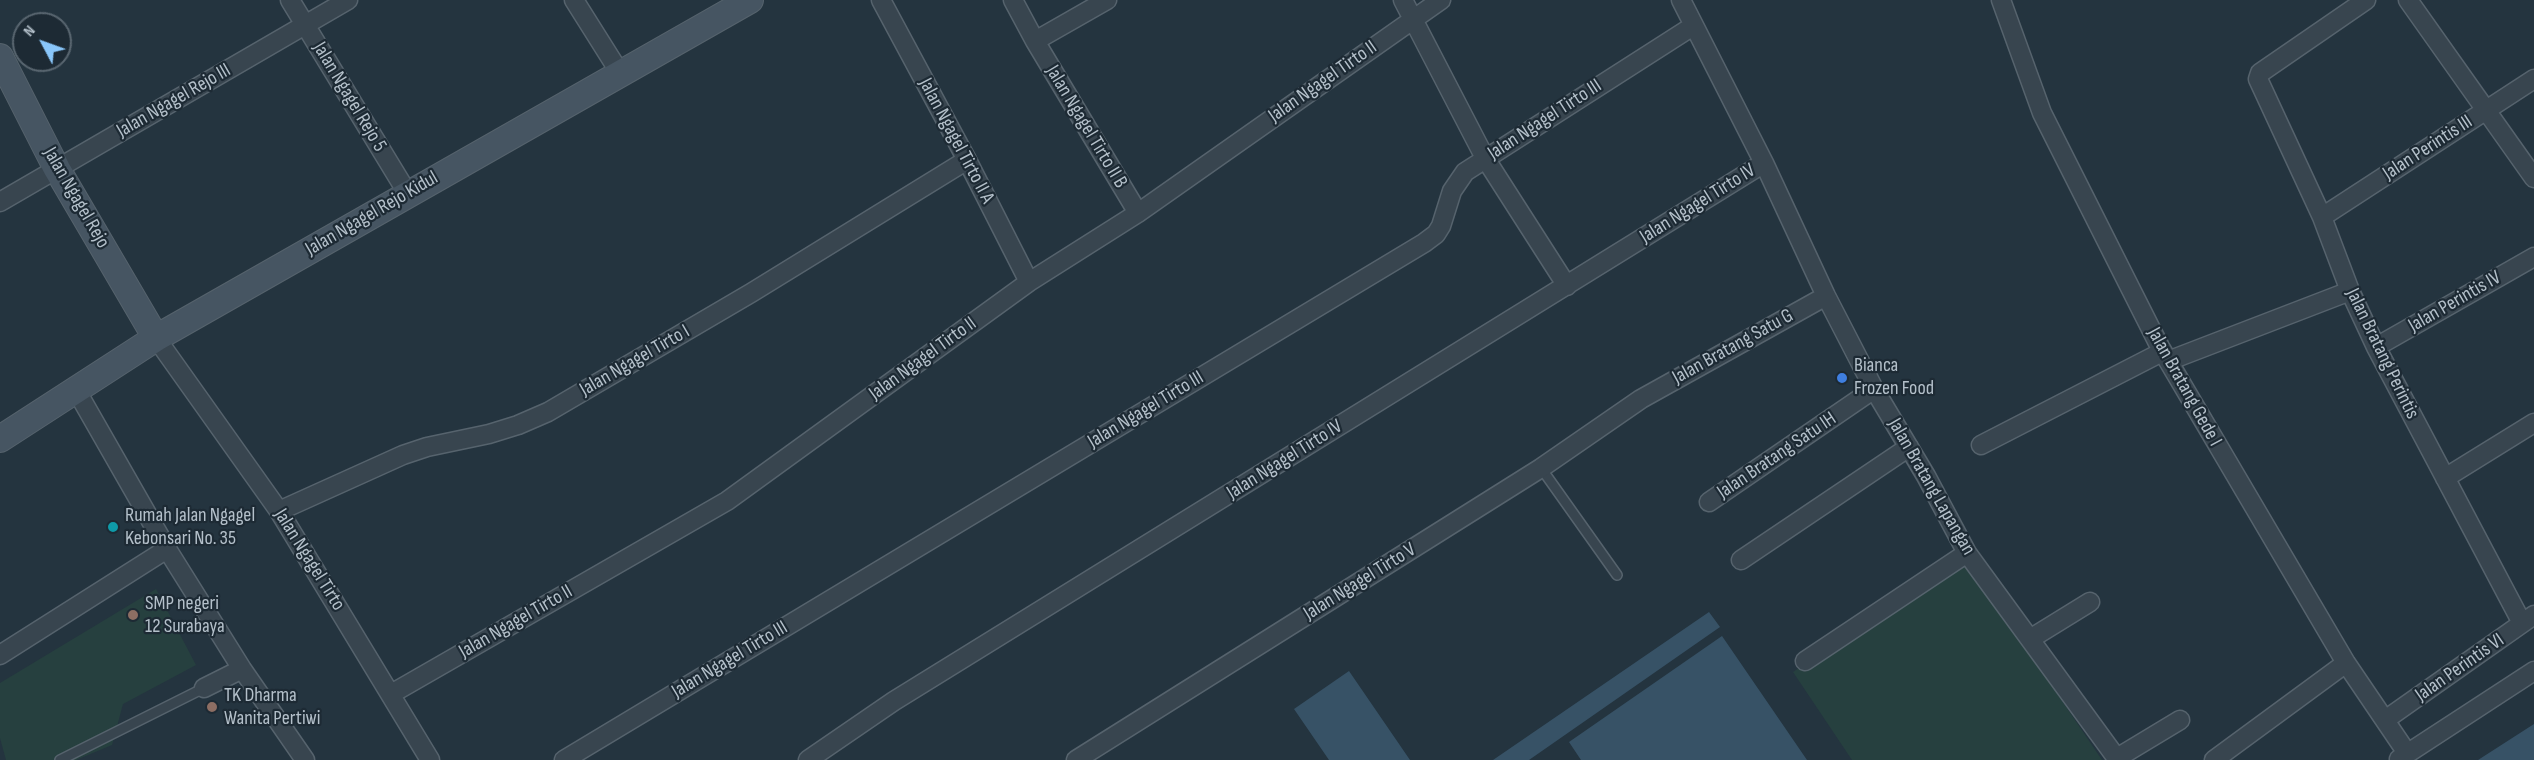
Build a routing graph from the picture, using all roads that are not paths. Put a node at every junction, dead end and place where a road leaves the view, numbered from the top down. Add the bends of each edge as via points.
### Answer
1 (290, 0) edge
2 (348, 0) edge
3 (574, 0) edge
4 (750, 0) edge
5 (881, 0) edge
6 (1013, 0) edge
7 (1107, 0) edge
8 (1403, 0) edge
9 (1441, 0) edge
10 (1682, 0) edge
11 (2001, 0) edge
12 (2366, 0) edge
13 (2408, 0) edge
14 (1413, 18) junction
15 (305, 25) junction
16 (1692, 26) junction
17 (1035, 41) junction
18 (0, 57) edge
19 (620, 73) junction
20 (2534, 79) edge
21 (2487, 110) junction
22 (1485, 158) junction
23 (967, 160) junction
24 (1764, 163) junction
25 (57, 169) junction
26 (2534, 178) edge
27 (408, 194) junction
28 (0, 202) edge
29 (1138, 213) junction
30 (2322, 217) junction
31 (2534, 257) edge
32 (1029, 282) junction
33 (1567, 286) junction
34 (2350, 291) junction
35 (1826, 296) junction
36 (156, 338) junction
37 (2376, 347) junction
38 (2165, 356) junction
39 (75, 388) junction
40 (1874, 389) junction
41 (1641, 399) joint
42 (2534, 423) edge
43 (0, 439) edge
44 (1981, 445) dead end
45 (1909, 447) junction
46 (1541, 468) junction
47 (2445, 478) junction
48 (1709, 502) dead end
49 (279, 511) junction
50 (167, 549) junction
51 (1967, 553) junction
52 (1741, 560) dead end
53 (1617, 575) dead end
54 (2090, 602) dead end
55 (2528, 619) edge
56 (2030, 639) junction
57 (0, 655) edge
58 (1805, 661) dead end
59 (2346, 663) junction
60 (242, 669) junction
61 (2534, 671) edge
62 (204, 688) joint
63 (391, 694) junction
64 (2180, 720) dead end
65 (2385, 720) junction
66 (2402, 757) edge
67 (1079, 759) edge
68 (2117, 759) edge
69 (60, 760) edge
70 (305, 760) edge
71 (430, 760) edge
72 (564, 760) edge
73 (808, 760) edge
74 (2214, 760) edge

1 - 15 street, Jalan Ngagel Rejo 5
2 - 15 street, Jalan Ngagel Rejo III
3 - 19 street
4 - 19 main road, Jalan Ngagel Rejo Kidul
5 - 23 street, Jalan Ngagel Tirto II A
6 - 17 street, Jalan Ngagel Tirto II B
7 - 17 street
8 - 14 street
9 - 14 street, Jalan Ngagel Tirto II
10 - 16 street, Jalan Bratang Lapangan
11 - 38 street, Jalan Bratang Gede I via 2042,113
12 - 30 street, Jalan Bratang Perintis via 2258,76
13 - 21 street
14 - 22 street
14 - 29 street, Jalan Ngagel Tirto II
15 - 25 street, Jalan Ngagel Rejo III
15 - 27 street, Jalan Ngagel Rejo 5
16 - 22 street, Jalan Ngagel Tirto III
16 - 24 street, Jalan Bratang Lapangan
17 - 29 street, Jalan Ngagel Tirto II B
18 - 25 main road, Jalan Ngagel Rejo
19 - 27 main road, Jalan Ngagel Rejo Kidul
20 - 21 street, Jalan Perintis III
21 - 26 street
21 - 30 street, Jalan Perintis III
22 - 33 street
22 - 72 street, Jalan Ngagel Tirto III via 1456,183 1441,226 1424,243
23 - 32 street, Jalan Ngagel Tirto II A
23 - 49 street, Jalan Ngagel Tirto I via 752,293 548,412 489,434 403,455
24 - 33 street, Jalan Ngagel Tirto IV
24 - 35 street, Jalan Bratang Lapangan
25 - 28 street, Jalan Ngagel Rejo III
25 - 36 main road, Jalan Ngagel Rejo
27 - 36 main road, Jalan Ngagel Rejo Kidul
29 - 32 street, Jalan Ngagel Tirto II
30 - 34 street, Jalan Bratang Perintis
31 - 37 street, Jalan Perintis IV
32 - 63 street, Jalan Ngagel Tirto II via 727,501
33 - 73 street, Jalan Ngagel Tirto IV via 894,701
34 - 37 street, Jalan Bratang Perintis
34 - 38 street
35 - 40 street, Jalan Bratang Lapangan
35 - 41 street, Jalan Bratang Satu G
36 - 39 main road, Jalan Ngagel Rejo Kidul
36 - 49 street, Jalan Ngagel Tirto
37 - 47 street, Jalan Bratang Perintis
38 - 44 street
38 - 59 street, Jalan Bratang Gede I
39 - 43 main road, Jalan Ngagel Rejo Kidul
39 - 50 street
40 - 45 street, Jalan Bratang Lapangan
40 - 48 street, Jalan Bratang Satu IH
41 - 46 street, Jalan Ngagel Tirto V
42 - 47 street
45 - 51 street, Jalan Bratang Lapangan
45 - 52 street
46 - 53 lane
46 - 67 street, Jalan Ngagel Tirto V
47 - 55 street, Jalan Bratang Perintis
49 - 63 street, Jalan Ngagel Tirto
50 - 57 street
50 - 60 street
51 - 56 street, Jalan Bratang Lapangan
51 - 58 street
54 - 56 street
55 - 65 street, Jalan Perintis VI
56 - 68 street, Jalan Bratang Lapangan
59 - 65 street, Jalan Bratang Gede I
59 - 74 street
60 - 62 street
60 - 70 street
61 - 66 street
62 - 69 lane
63 - 71 street, Jalan Ngagel Tirto
64 - 68 street
65 - 66 street, Jalan Bratang Gede I

